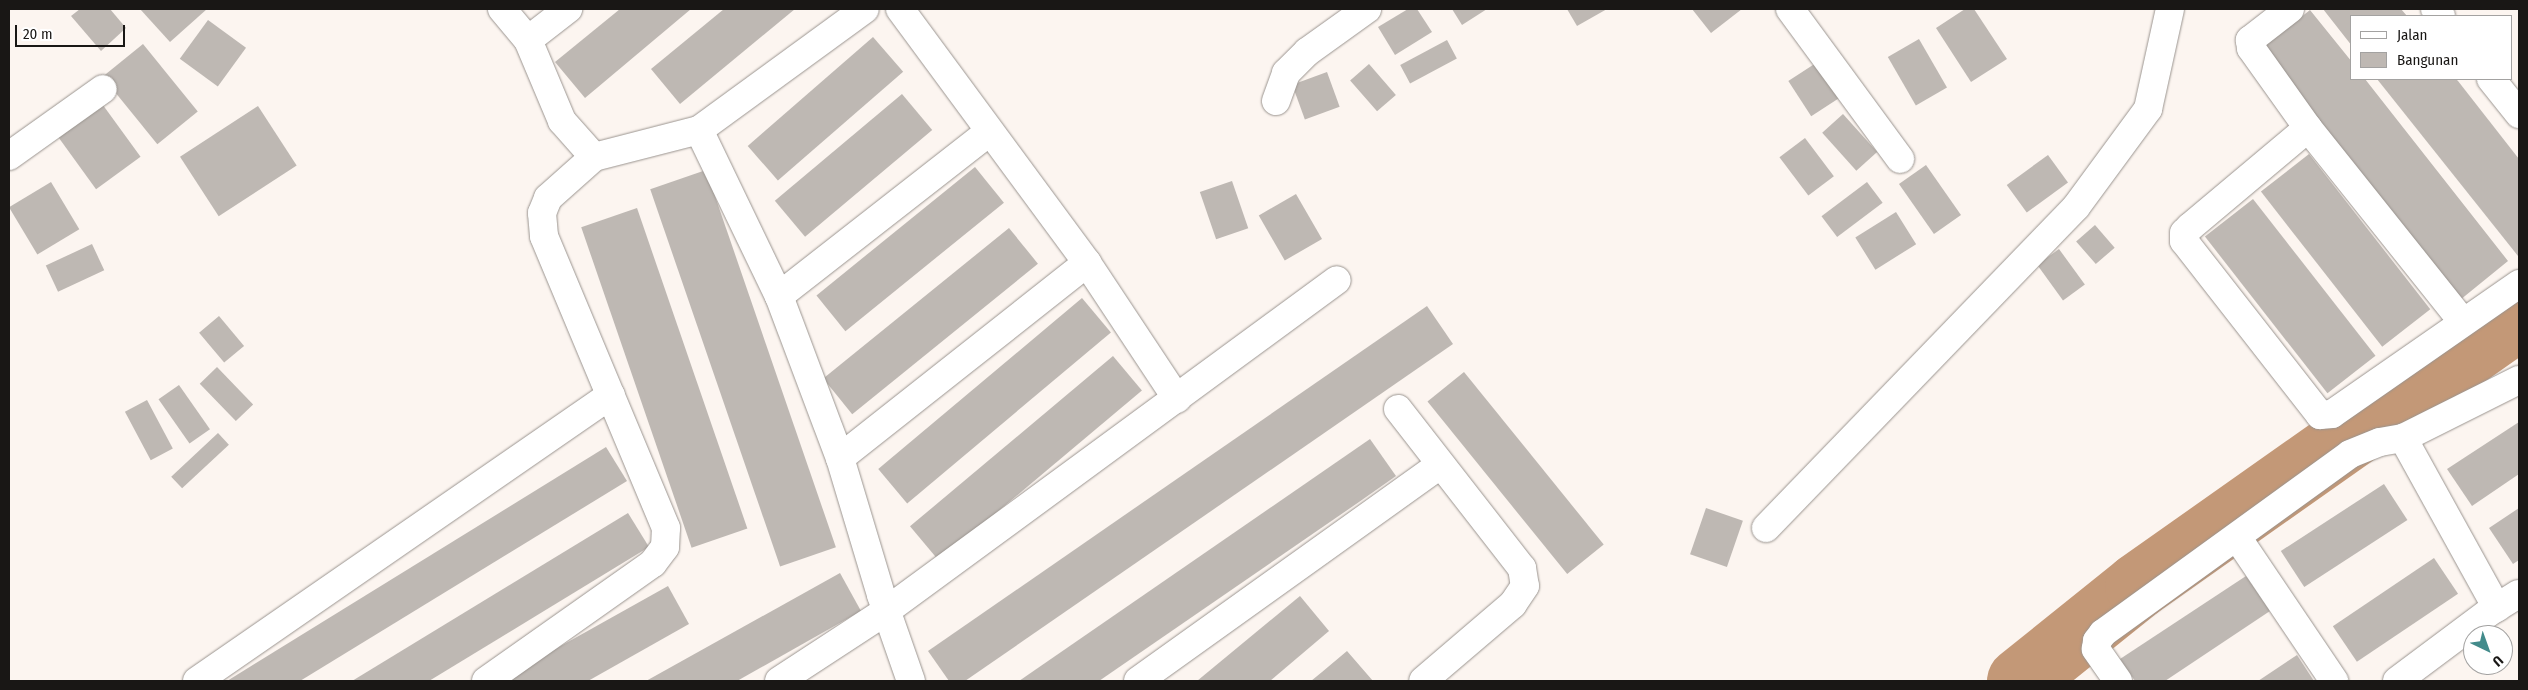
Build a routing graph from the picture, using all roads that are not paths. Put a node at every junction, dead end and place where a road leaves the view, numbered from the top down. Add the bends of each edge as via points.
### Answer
1 (502, 9) edge
2 (568, 9) edge
3 (865, 9) edge
4 (900, 9) edge
5 (1367, 9) edge
6 (1790, 9) edge
7 (2170, 9) edge
8 (2290, 9) edge
9 (528, 40) junction
10 (2492, 80) edge
11 (103, 89) dead end
12 (1276, 101) dead end
13 (2519, 114) edge
14 (2308, 128) junction
15 (699, 130) junction
16 (988, 133) junction
17 (9, 156) edge
18 (594, 157) junction
19 (1900, 158) dead end
20 (1087, 263) junction
21 (1337, 280) dead end
22 (2519, 284) edge
23 (779, 296) junction
24 (2463, 322) junction
25 (2519, 380) edge
26 (611, 395) junction
27 (1177, 399) junction
28 (1398, 408) dead end
29 (2403, 438) junction
30 (840, 458) junction
31 (1440, 465) junction
32 (1766, 528) dead end
33 (2237, 537) junction
34 (2508, 601) edge
35 (886, 611) junction
36 (197, 681) edge
37 (486, 681) edge
38 (779, 681) edge
39 (911, 681) edge
40 (1138, 681) edge
41 (1423, 681) edge
42 (2118, 681) edge
43 (2334, 681) edge
44 (2398, 681) edge

1 - 9 street
2 - 9 street
3 - 15 street
4 - 16 street
5 - 12 street via 1307,52 1286,73
6 - 19 street
7 - 32 street via 2148,109 2076,208
8 - 14 street via 2250,40 2251,48
9 - 18 street via 562,121
10 - 13 street
11 - 17 street
14 - 24 street
14 - 24 street via 2190,227 2184,233 2184,241 2320,415 2332,414
15 - 18 street
15 - 23 street
16 - 20 street
16 - 23 street
18 - 26 street via 548,198 542,213 544,236
20 - 27 street
20 - 30 street
21 - 27 street
22 - 24 street
23 - 30 street
25 - 29 street
26 - 36 street
26 - 37 street via 666,528 664,548 653,563
27 - 35 street
28 - 31 street
29 - 33 street via 2380,442 2350,454
29 - 34 street
30 - 35 street
31 - 40 street
31 - 41 street via 1522,568 1524,586 1513,604
33 - 42 street via 2103,633 2097,641 2096,650
33 - 43 street
34 - 44 street
35 - 38 street
35 - 39 street

